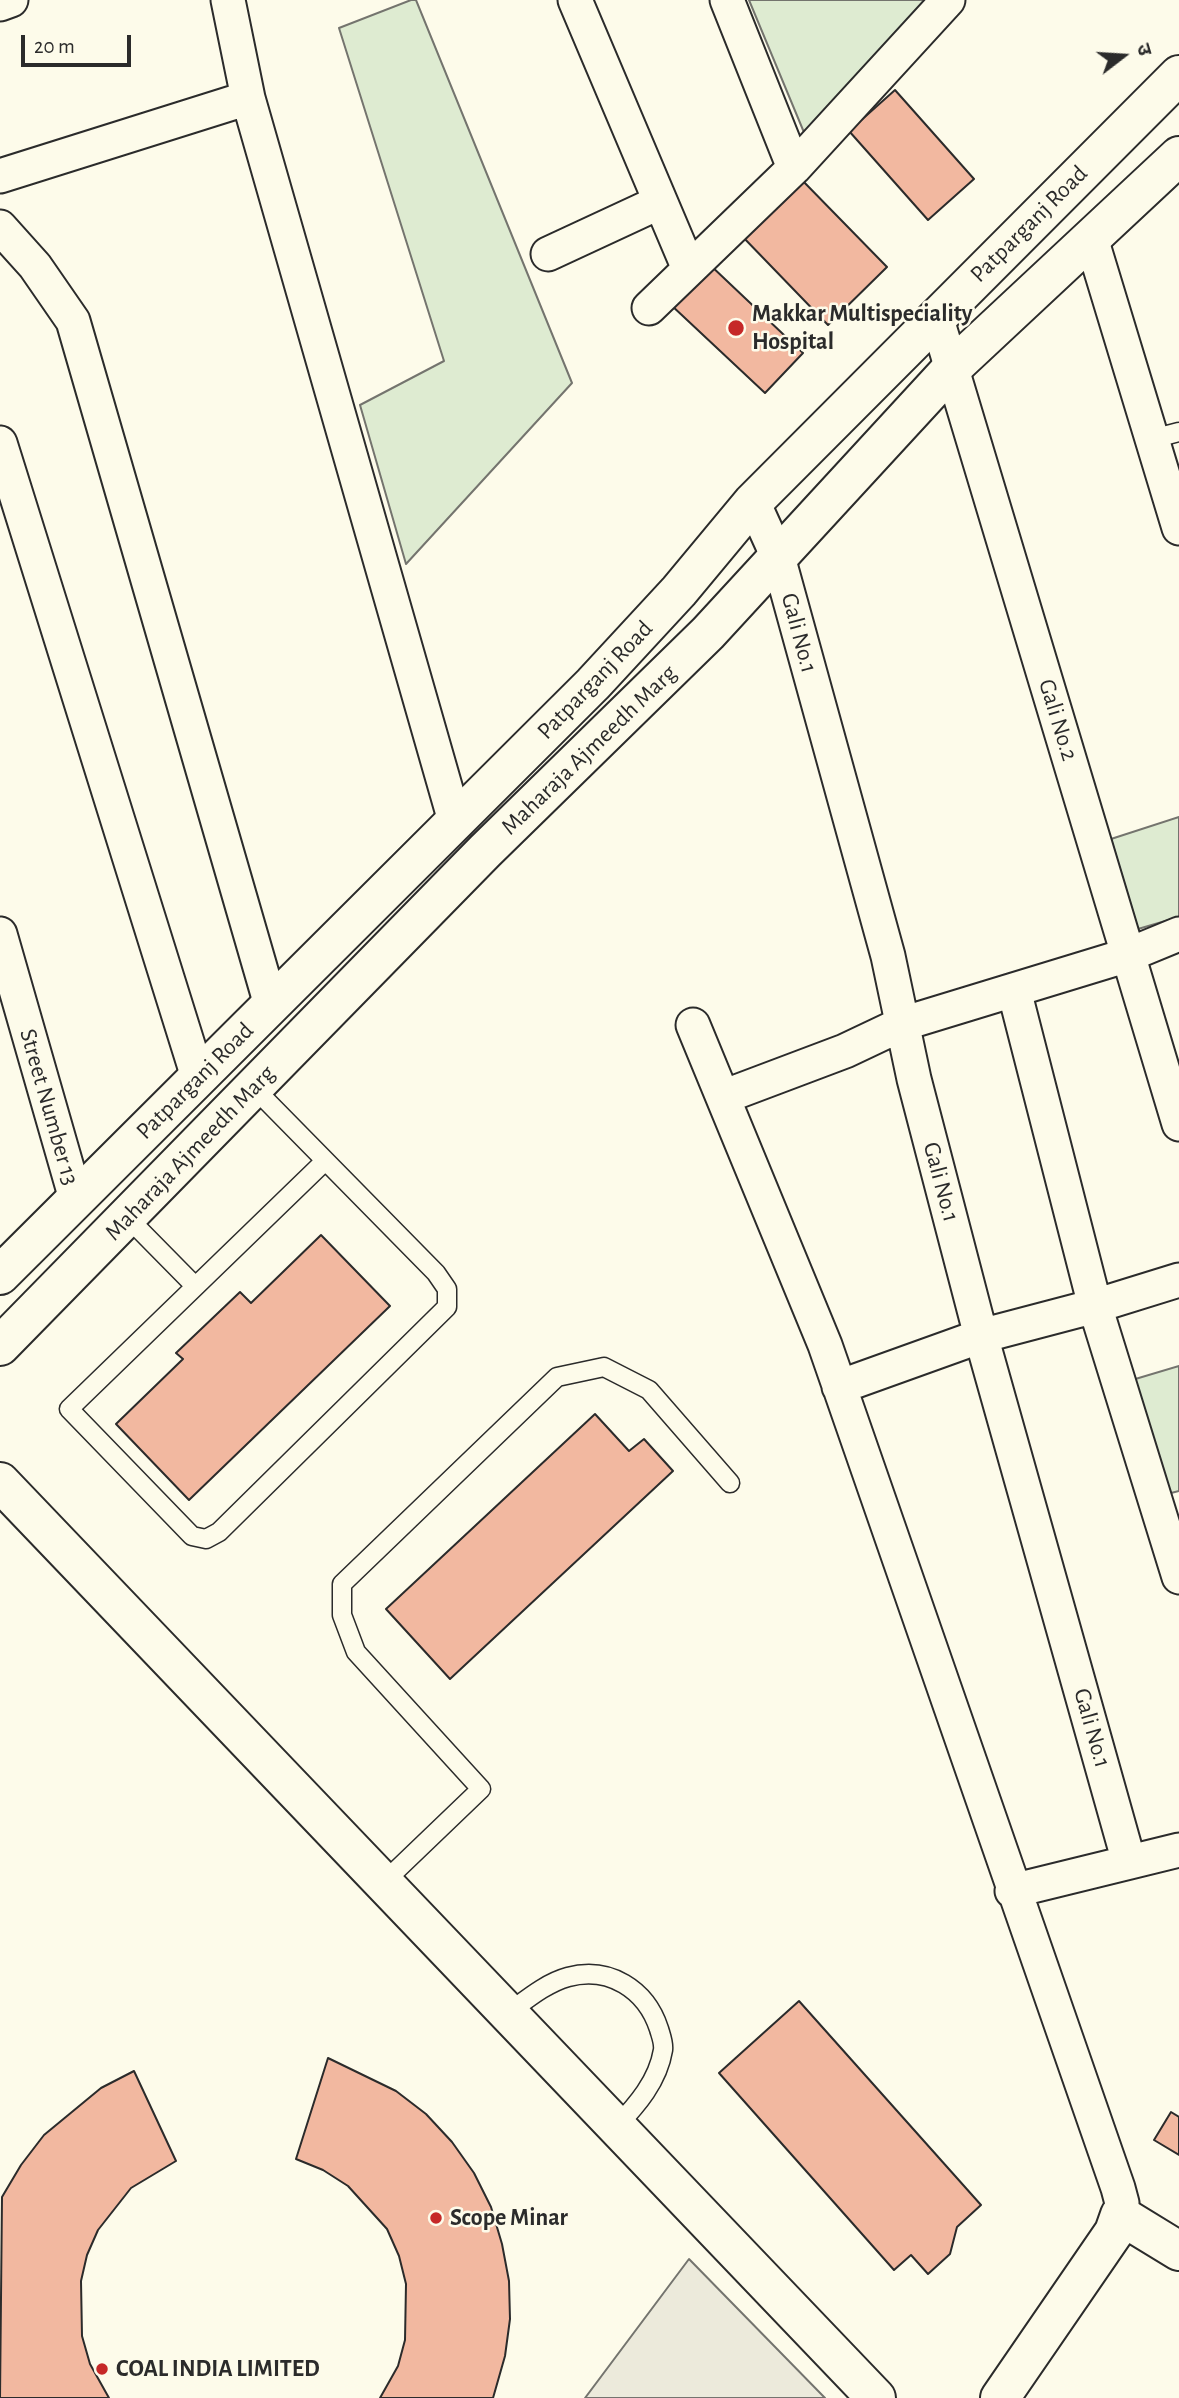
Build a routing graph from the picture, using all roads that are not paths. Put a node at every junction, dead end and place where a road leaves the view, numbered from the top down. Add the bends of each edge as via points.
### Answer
1 (11, 0) edge
2 (228, 0) edge
3 (575, 0) edge
4 (727, 0) edge
5 (948, 0) edge
6 (0, 4) edge
7 (1179, 75) edge
8 (248, 98) junction
9 (1179, 156) edge
10 (794, 168) junction
11 (0, 176) edge
12 (660, 201) junction
13 (0, 227) edge
14 (1091, 238) junction
15 (548, 254) dead end
16 (689, 270) junction
17 (649, 308) dead end
18 (936, 316) junction
19 (952, 368) junction
20 (1165, 435) edge
21 (0, 443) edge
22 (753, 502) junction
23 (1179, 528) edge
24 (778, 557) junction
25 (455, 821) junction
26 (0, 934) edge
27 (1179, 934) edge
28 (1128, 955) junction
29 (1014, 990) junction
30 (271, 1005) junction
31 (902, 1024) junction
32 (693, 1025) dead end
33 (198, 1077) junction
34 (254, 1088) junction
35 (723, 1097) junction
36 (1179, 1125) edge
37 (325, 1161) junction
38 (76, 1199) junction
39 (127, 1217) junction
40 (0, 1275) edge
41 (1179, 1280) edge
42 (195, 1286) junction
43 (1095, 1306) junction
44 (981, 1336) junction
45 (0, 1346) edge
46 (839, 1387) junction
47 (0, 1482) edge
48 (730, 1483) dead end
49 (1179, 1577) edge
50 (1179, 1850) edge
51 (1129, 1862) junction
52 (383, 1883) junction
53 (1012, 1891) junction
54 (508, 2013) junction
55 (616, 2127) junction
56 (1120, 2215) junction
57 (1179, 2252) edge
58 (876, 2398) edge
59 (1000, 2398) edge

1 - 6 street
2 - 8 street
3 - 12 street
4 - 10 street
5 - 10 street
7 - 18 main road, Patparganj Road
8 - 11 street
8 - 25 street
9 - 14 main road, Maharaja Ajmeedh Marg
10 - 16 street
12 - 15 street
12 - 16 street
13 - 30 street via 35,266 73,321
14 - 19 main road, Maharaja Ajmeedh Marg
14 - 20 street
16 - 17 street
18 - 19 street, Gali No.2
18 - 22 main road, Patparganj Road
19 - 24 main road, Maharaja Ajmeedh Marg
19 - 28 street, Gali No.2
20 - 23 street
21 - 33 street
22 - 24 street, Gali No.1
22 - 25 main road, Patparganj Road via 593,684
24 - 31 street, Gali No.1 via 888,956
24 - 34 main road, Maharaja Ajmeedh Marg via 708,633 485,851
25 - 30 main road, Patparganj Road
26 - 38 street, Street Number 13
27 - 28 street
28 - 29 street
28 - 36 street, Gali No.2
29 - 31 street
29 - 43 street
30 - 33 main road, Patparganj Road
31 - 35 street
31 - 44 street, Gali No.1
32 - 35 street
33 - 38 main road, Patparganj Road
34 - 37 lane
34 - 39 main road, Maharaja Ajmeedh Marg
35 - 46 street
37 - 42 lane
37 - 42 lane via 436,1272 447,1289 447,1307 219,1532 206,1539 192,1536 69,1409
38 - 40 main road, Patparganj Road
39 - 42 lane
39 - 45 main road, Maharaja Ajmeedh Marg
41 - 43 street
43 - 44 street
43 - 49 street
44 - 46 street
44 - 51 street, Gali No.1
46 - 53 street
47 - 52 main road
48 - 52 lane via 649,1390 604,1367 557,1377 342,1584 342,1615 356,1652 481,1788
50 - 51 street
51 - 53 street
52 - 54 main road
53 - 56 street via 1118,2188
54 - 55 main road
54 - 55 lane via 567,1977 602,1973 638,1991 655,2016 664,2047 655,2076
55 - 58 main road
56 - 57 main road
56 - 59 main road via 1114,2232

